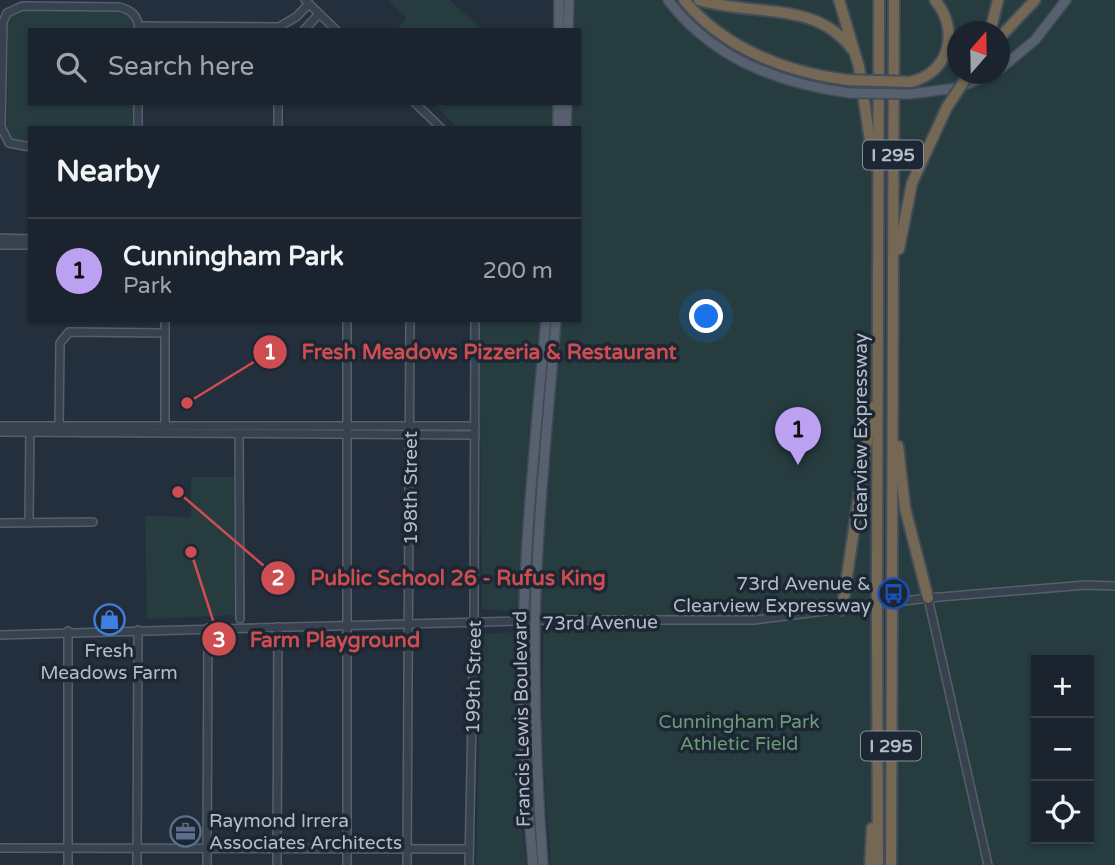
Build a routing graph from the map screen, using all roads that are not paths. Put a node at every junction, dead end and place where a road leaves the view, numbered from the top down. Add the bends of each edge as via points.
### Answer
1 (558, 0) edge
2 (569, 0) edge
3 (668, 0) edge
4 (684, 0) edge
5 (699, 0) edge
6 (839, 0) edge
7 (879, 0) edge
8 (894, 0) edge
9 (935, 0) edge
10 (998, 0) edge
11 (1035, 0) edge
12 (1066, 0) edge
13 (307, 2) edge
14 (22, 3) edge
15 (119, 3) edge
16 (319, 14) junction
17 (993, 21) edge
18 (1010, 26) edge
19 (139, 28) edge
20 (200, 28) edge
21 (279, 28) edge
22 (306, 28) edge
23 (334, 28) edge
24 (559, 28) edge
25 (568, 28) edge
26 (1, 29) edge
27 (1, 39) edge
28 (1010, 60) edge
29 (861, 79) junction
30 (962, 84) edge
31 (967, 84) edge
32 (138, 105) edge
33 (278, 105) edge
34 (417, 105) edge
35 (558, 105) edge
36 (567, 105) edge
37 (138, 126) edge
38 (278, 126) edge
39 (439, 126) edge
40 (558, 126) edge
41 (566, 126) edge
42 (28, 147) edge
43 (878, 223) junction
44 (0, 238) edge
45 (28, 239) edge
46 (0, 245) edge
47 (28, 245) edge
48 (892, 311) junction
49 (165, 322) edge
50 (346, 322) edge
51 (410, 322) edge
52 (475, 322) edge
53 (546, 322) edge
54 (556, 322) edge
55 (165, 332) junction
56 (878, 362) junction
57 (892, 382) junction
58 (0, 428) edge
59 (30, 429) junction
60 (59, 429) junction
61 (165, 430) junction
62 (475, 430) junction
63 (346, 431) junction
64 (410, 431) junction
65 (239, 435) junction
66 (93, 522) dead end
67 (0, 523) edge
68 (29, 523) junction
69 (1115, 586) edge
70 (928, 598) junction
71 (842, 610) junction
72 (240, 619) dead end
73 (474, 622) junction
74 (524, 622) junction
75 (535, 622) junction
76 (408, 624) junction
77 (347, 625) junction
78 (278, 626) junction
79 (208, 628) junction
80 (138, 630) junction
81 (68, 631) junction
82 (0, 635) edge
83 (877, 724) junction
84 (0, 848) edge
85 (68, 848) junction
86 (138, 849) junction
87 (207, 849) junction
88 (277, 849) junction
89 (347, 849) junction
90 (407, 849) junction
91 (469, 849) junction
92 (68, 865) edge
93 (137, 865) edge
94 (207, 865) edge
95 (277, 865) edge
96 (347, 865) edge
97 (407, 865) edge
98 (469, 865) edge
99 (533, 865) edge
100 (543, 865) edge
101 (870, 865) edge
102 (878, 865) edge
103 (892, 865) edge
104 (988, 865) edge

1 - 24 main road
2 - 25 main road
3 - 31 main road, bridge via 699,34 738,60 798,83 850,93 910,94
4 - 9 highway, bridge via 715,30 752,53 794,69 847,80 910,82 930,74 947,50 948,22
5 - 29 highway via 792,9 818,17 847,42
6 - 29 highway
7 - 43 highway, Clearview Expressway / I 295
8 - 48 highway, Clearview Expressway / I 295
10 - 17 highway
11 - 18 highway
12 - 28 main road via 1035,40
13 - 16 street
13 - 21 street via 296,18
14 - 15 street
14 - 26 street via 7,13
15 - 19 street via 137,17
16 - 22 street
16 - 23 street
19 - 20 street
20 - 21 street
26 - 27 street
27 - 42 street via 4,137 9,144
29 - 43 highway
30 - 48 highway, bridge via 926,148 906,205
32 - 37 street
33 - 38 street
34 - 39 street
35 - 40 main road
36 - 41 main road
43 - 56 highway, Clearview Expressway / I 295
44 - 45 street
46 - 47 street
48 - 57 highway, Clearview Expressway / I 295
49 - 55 street
50 - 63 street
51 - 64 street, 198th Street
52 - 62 street, 199th Street
53 - 74 main road, Francis Lewis Boulevard via 528,506
54 - 75 main road, Francis Lewis Boulevard
55 - 60 street via 69,332 60,343
55 - 61 street
56 - 71 highway
56 - 83 highway, Clearview Expressway / I 295, bridge
57 - 70 highway via 904,496
57 - 103 highway, Clearview Expressway / I 295, bridge
58 - 59 street
59 - 60 street
59 - 68 street
60 - 61 street
61 - 63 street
61 - 65 street
62 - 64 street
62 - 73 street, 199th Street
63 - 64 street
63 - 65 street
63 - 77 street
64 - 76 street, 198th Street
65 - 72 street
66 - 68 street
67 - 68 street
69 - 70 street, 73rd Avenue
70 - 71 street, 73rd Avenue
70 - 104 street
71 - 75 street, 73rd Avenue via 754,620
73 - 74 street, 73rd Avenue
73 - 76 street, 73rd Avenue
73 - 91 street, 199th Street
74 - 75 street, 73rd Avenue
74 - 99 main road, Francis Lewis Boulevard via 524,741
75 - 100 main road, Francis Lewis Boulevard via 536,766
76 - 77 street, 73rd Avenue
76 - 90 street, 198th Street
77 - 78 street, 73rd Avenue
77 - 89 street
78 - 79 street, 73rd Avenue
78 - 88 street
79 - 80 street, 73rd Avenue
79 - 87 street
80 - 81 street, 73rd Avenue
80 - 86 street
81 - 82 street, 73rd Avenue
81 - 85 street
83 - 101 highway
83 - 102 highway, Clearview Expressway / I 295
84 - 85 street
85 - 86 street
85 - 92 street
86 - 87 street
86 - 93 street
87 - 88 street
87 - 94 street
88 - 89 street
88 - 95 street
89 - 90 street
89 - 96 street
90 - 91 street
90 - 97 street, 198th Street
91 - 98 street, 199th Street

